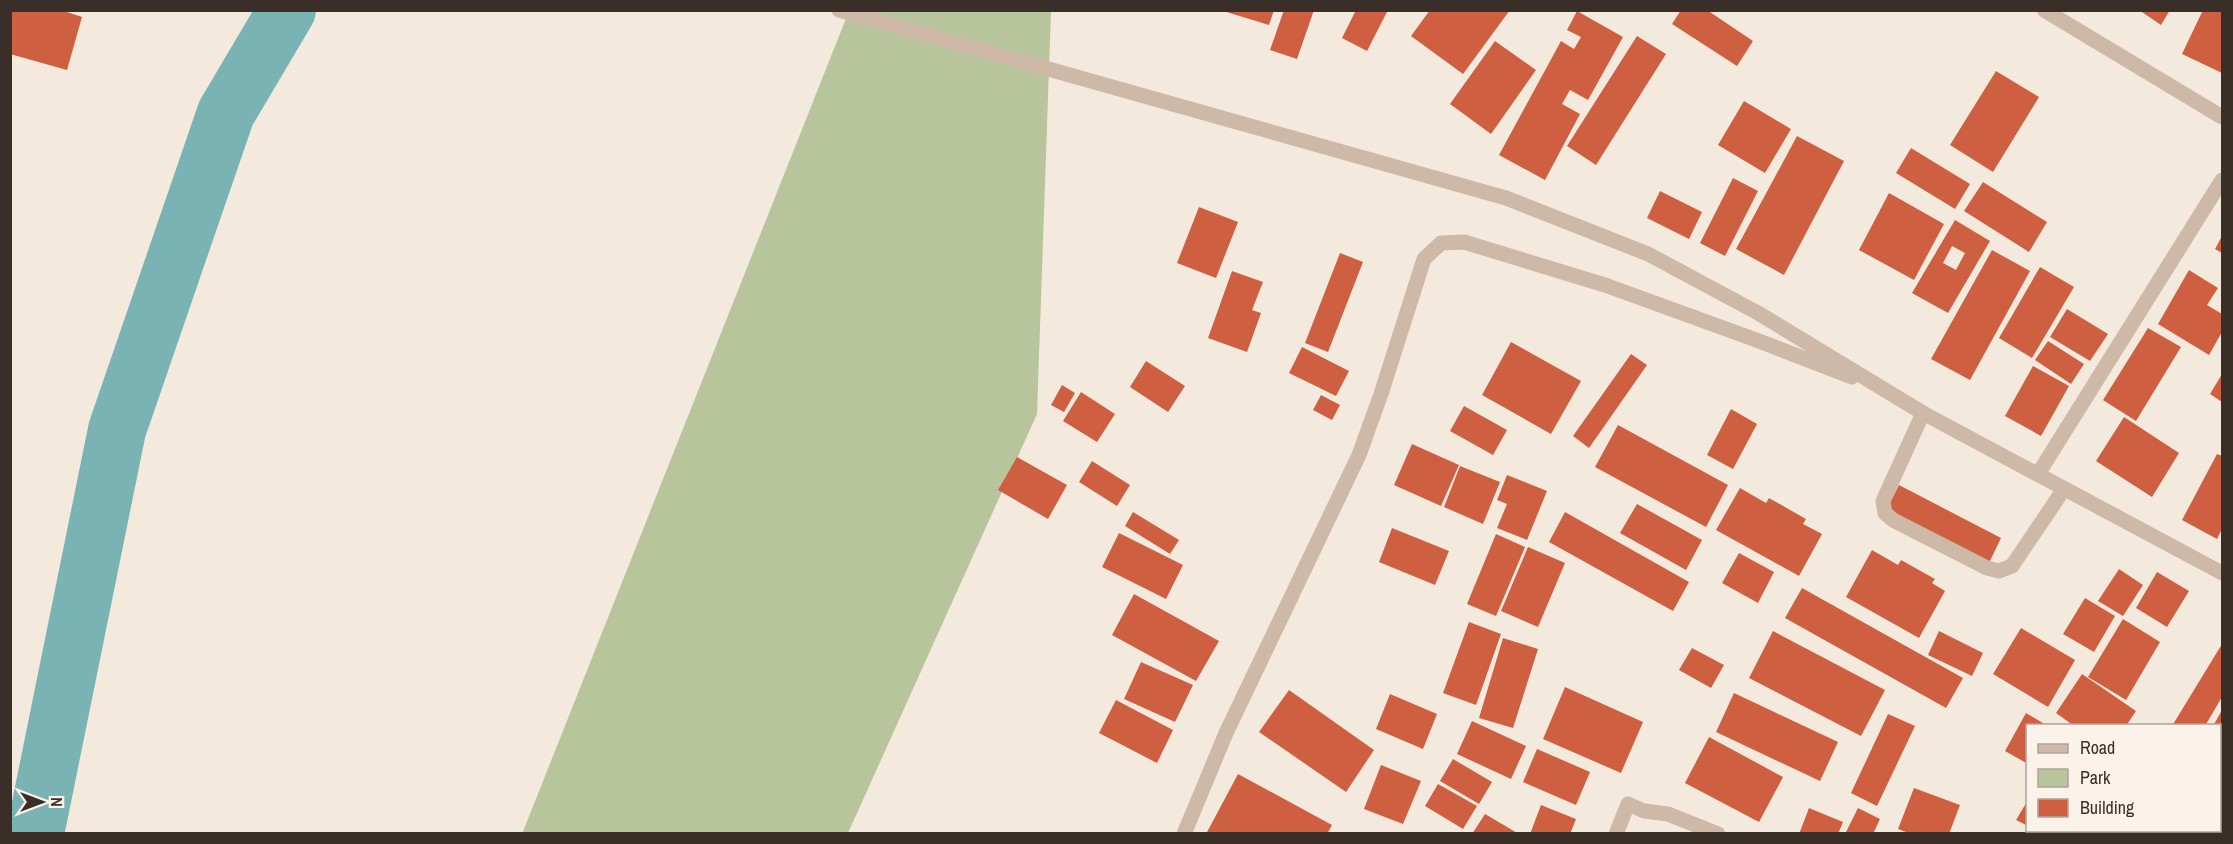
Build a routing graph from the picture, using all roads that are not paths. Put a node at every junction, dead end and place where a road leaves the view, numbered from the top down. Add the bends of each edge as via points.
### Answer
1 (839, 10) edge
2 (2044, 10) edge
3 (2223, 117) edge
4 (2223, 180) edge
5 (1894, 394) junction
6 (1923, 413) junction
7 (2038, 474) junction
8 (2064, 489) junction
9 (2223, 573) edge
10 (1184, 834) edge
11 (1616, 834) edge
12 (1718, 834) edge

1 - 5 street via 1506,198 1648,254
2 - 3 street
4 - 7 street
5 - 6 street
5 - 10 street via 1605,285 1464,242 1441,243 1424,259 1359,455 1226,733
6 - 7 street
6 - 8 street via 1883,501 1885,513 1893,520 1999,571 2012,566
7 - 8 street
8 - 9 street
11 - 12 street via 1628,804 1668,814

